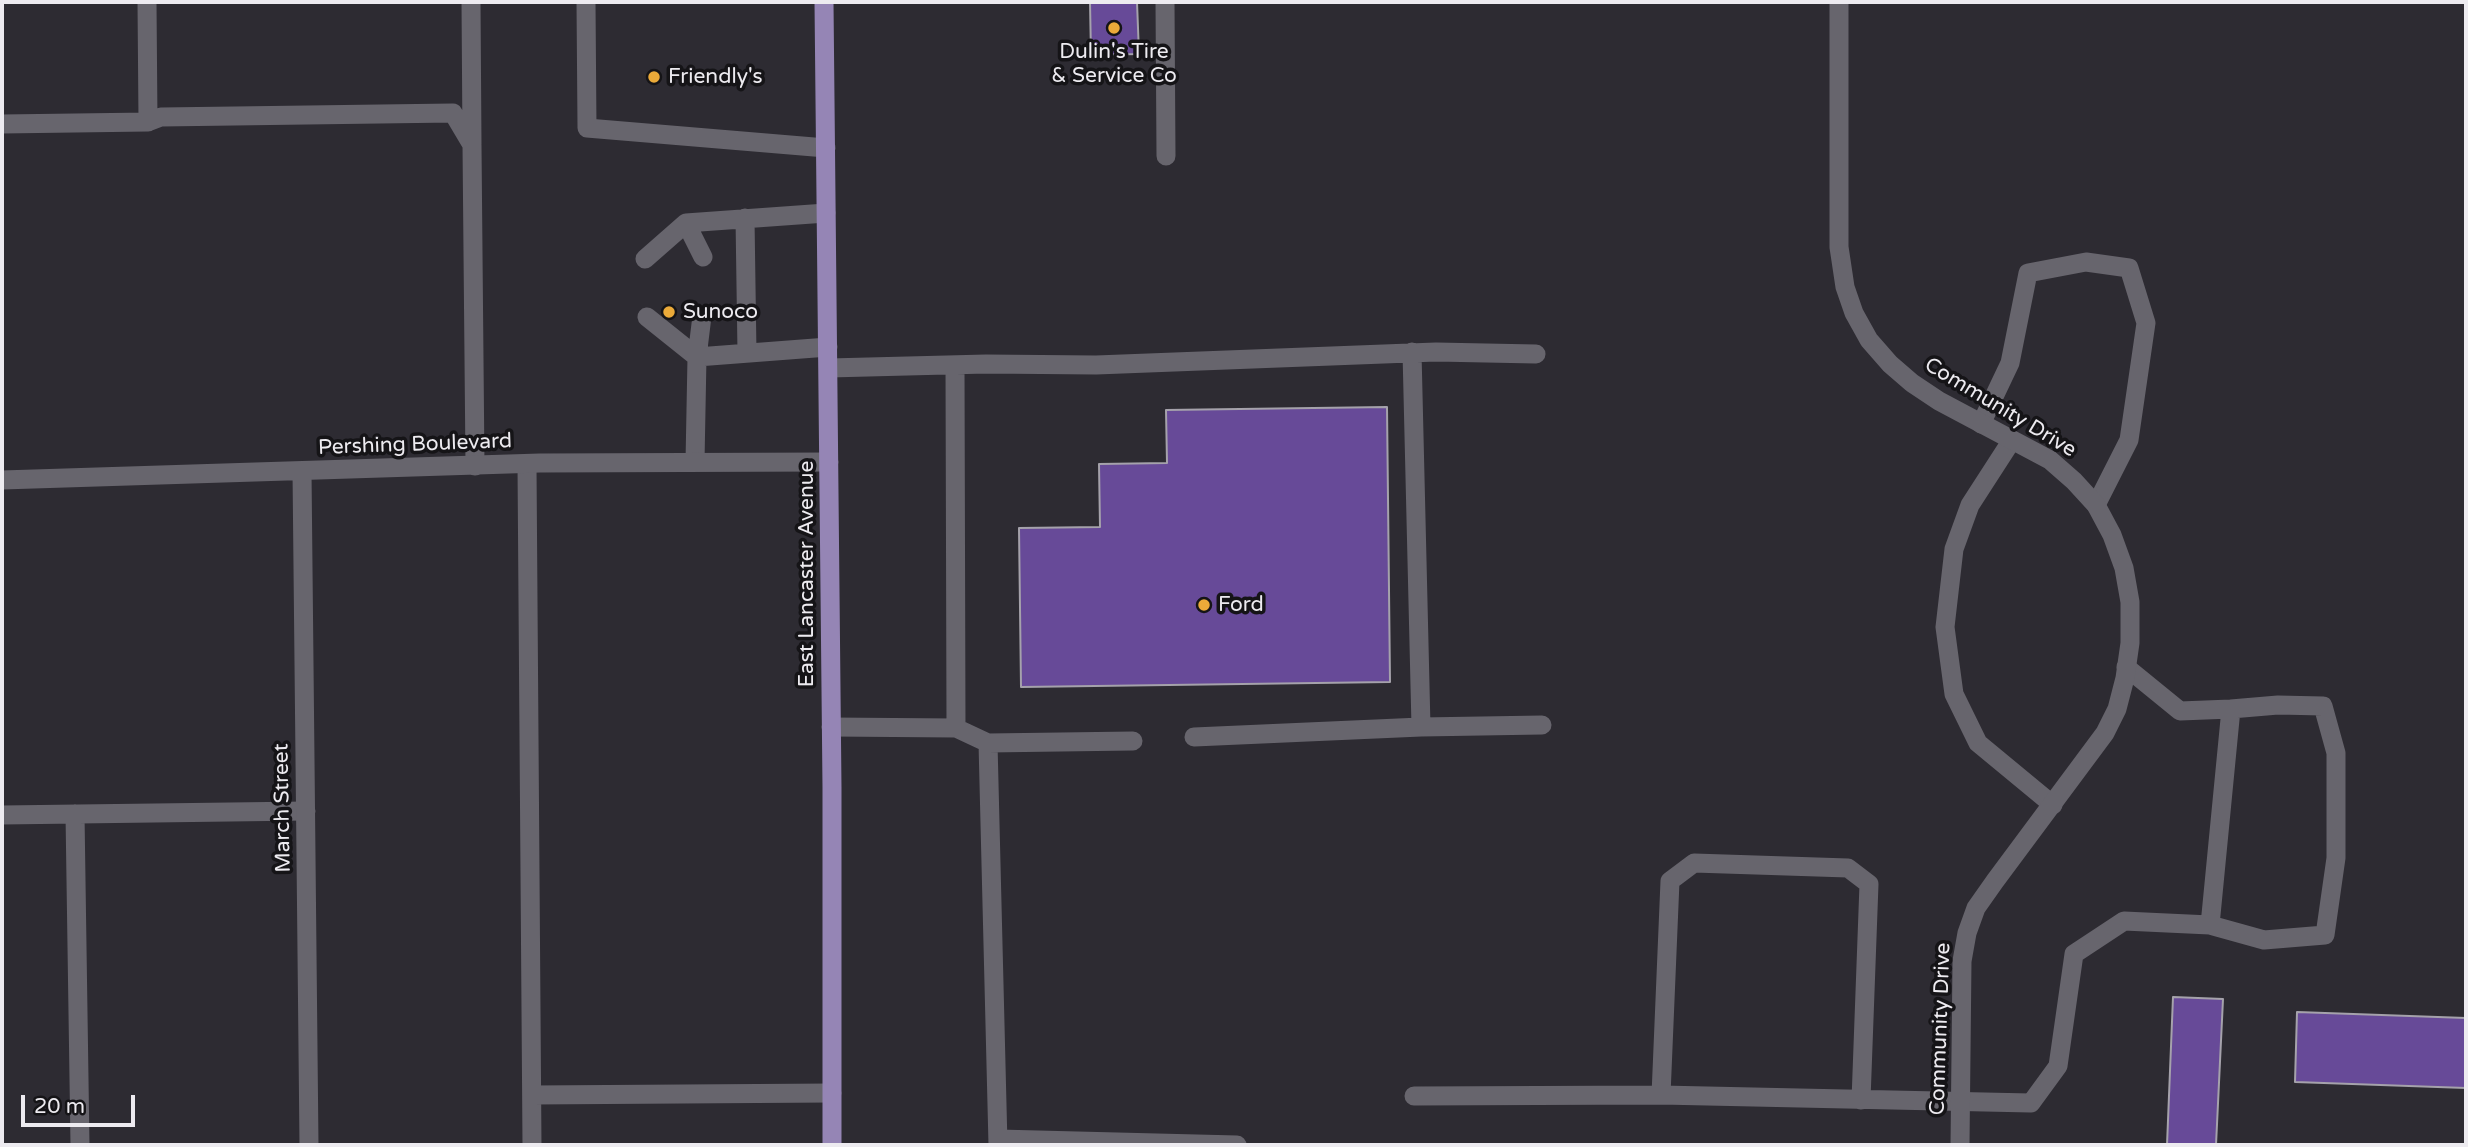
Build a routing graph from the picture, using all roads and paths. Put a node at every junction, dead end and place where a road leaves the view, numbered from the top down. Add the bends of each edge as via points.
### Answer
1 (146, 2) edge
2 (471, 2) edge
3 (586, 2) edge
4 (824, 2) edge
5 (1166, 2) edge
6 (1839, 2) edge
7 (148, 122) junction
8 (2, 124) edge
9 (472, 145) junction
10 (826, 148) junction
11 (1166, 156) dead end
12 (826, 212) junction
13 (745, 218) junction
14 (686, 223) junction
15 (703, 257) dead end
16 (645, 258) dead end
17 (702, 316) dead end
18 (648, 317) dead end
19 (828, 347) junction
20 (1412, 352) junction
21 (747, 353) junction
22 (1536, 354) dead end
23 (697, 357) junction
24 (955, 365) junction
25 (828, 368) junction
26 (1981, 424) junction
27 (2012, 440) junction
28 (695, 462) junction
29 (829, 462) junction
30 (527, 464) junction
31 (475, 466) junction
32 (302, 471) junction
33 (2, 480) edge
34 (2096, 505) junction
35 (2126, 667) junction
36 (2231, 709) junction
37 (1542, 725) dead end
38 (831, 727) junction
39 (1421, 727) junction
40 (956, 728) junction
41 (1195, 737) dead end
42 (1133, 741) dead end
43 (988, 743) junction
44 (2053, 805) junction
45 (306, 811) junction
46 (75, 814) junction
47 (2, 815) edge
48 (2210, 925) junction
49 (832, 1093) junction
50 (532, 1095) junction
51 (1661, 1095) junction
52 (1414, 1096) dead end
53 (1861, 1100) junction
54 (1960, 1101) junction
55 (998, 1142) edge
56 (80, 1145) edge
57 (309, 1145) edge
58 (532, 1145) edge
59 (832, 1145) edge
60 (1237, 1145) edge
61 (1960, 1145) edge

1 - 7 street
2 - 9 street
3 - 10 street via 587,128
4 - 10 main road, East Lancaster Avenue
5 - 11 street
6 - 26 street, Community Drive via 1839,247 1849,300 1869,340 1890,364 1939,401
7 - 8 street
7 - 9 street via 161,117 453,113
9 - 31 street
10 - 12 main road, East Lancaster Avenue
12 - 13 street
12 - 19 main road, East Lancaster Avenue
13 - 14 street
13 - 21 street
14 - 15 street
14 - 16 street
17 - 23 street
18 - 23 street
19 - 21 street
19 - 25 main road, East Lancaster Avenue
20 - 22 street
20 - 24 street via 1096,365
20 - 39 street
21 - 23 street
23 - 28 street
24 - 25 street
24 - 40 street
25 - 29 main road, East Lancaster Avenue
26 - 27 street, Community Drive
26 - 34 street via 2010,363 2028,273 2086,262 2129,268 2146,323 2129,440
27 - 34 street, Community Drive via 2050,460
27 - 44 street via 1970,505 1954,549 1945,627 1954,694 1978,743
28 - 29 street, Pershing Boulevard
28 - 30 street, Pershing Boulevard
29 - 38 main road, East Lancaster Avenue
30 - 31 street, Pershing Boulevard
30 - 50 street
31 - 32 street, Pershing Boulevard
32 - 33 street, Pershing Boulevard
32 - 45 street, March Street
34 - 35 street, Community Drive via 2124,568 2130,601
35 - 36 street via 2180,711
35 - 44 street, Community Drive via 2117,709 2105,733
36 - 48 street
36 - 48 street via 2323,706 2336,753 2336,858 2325,935 2264,940
37 - 39 street
38 - 40 street
38 - 49 main road, East Lancaster Avenue
39 - 41 street
40 - 43 street
42 - 43 street
43 - 55 street
44 - 54 street, Community Drive via 1976,908 1967,933 1962,961
45 - 46 street
45 - 57 street, March Street
46 - 47 street
46 - 56 street
48 - 54 street via 2124,921 2074,954 2058,1066 2031,1103
49 - 50 street
49 - 59 main road, East Lancaster Avenue
50 - 58 street
51 - 52 street
51 - 53 street
51 - 53 street via 1670,881 1694,863 1848,867 1869,884
53 - 54 street
54 - 61 street, Community Drive
55 - 60 street

